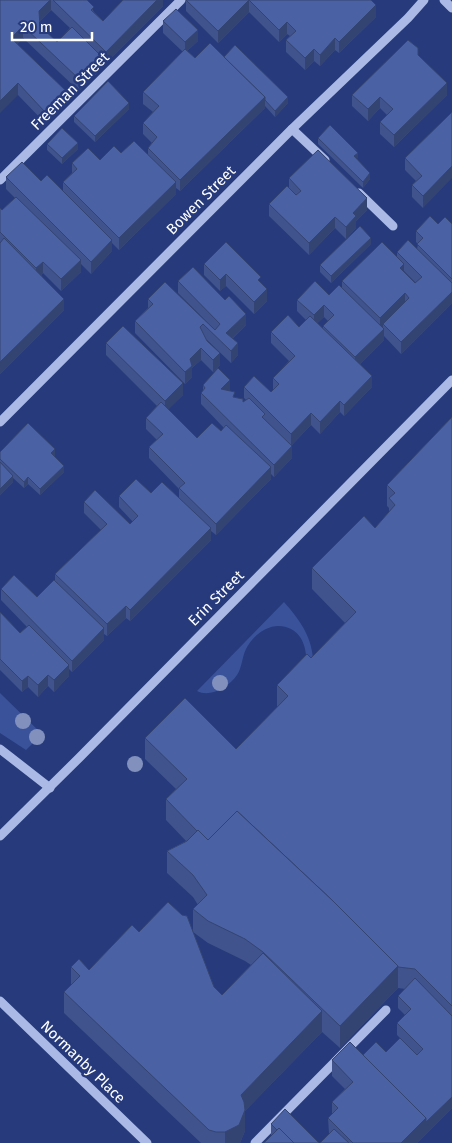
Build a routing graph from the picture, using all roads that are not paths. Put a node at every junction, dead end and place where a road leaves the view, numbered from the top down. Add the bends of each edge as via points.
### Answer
1 (181, 0) edge
2 (424, 0) edge
3 (444, 0) edge
4 (452, 8) edge
5 (292, 129) junction
6 (329, 164) edge
7 (0, 180) edge
8 (350, 185) edge
9 (393, 226) dead end
10 (452, 380) edge
11 (0, 422) edge
12 (0, 749) edge
13 (50, 788) junction
14 (0, 836) edge
15 (0, 1000) edge
16 (386, 1010) dead end
17 (147, 1143) edge
18 (255, 1143) edge

1 - 7 street, Freeman Street
2 - 5 street, Bowen Street
3 - 4 street
5 - 6 street
5 - 11 street, Bowen Street
8 - 9 street
10 - 13 street, Erin Street
12 - 13 street
13 - 14 street, Erin Street
15 - 17 street, Normanby Place
16 - 18 street

